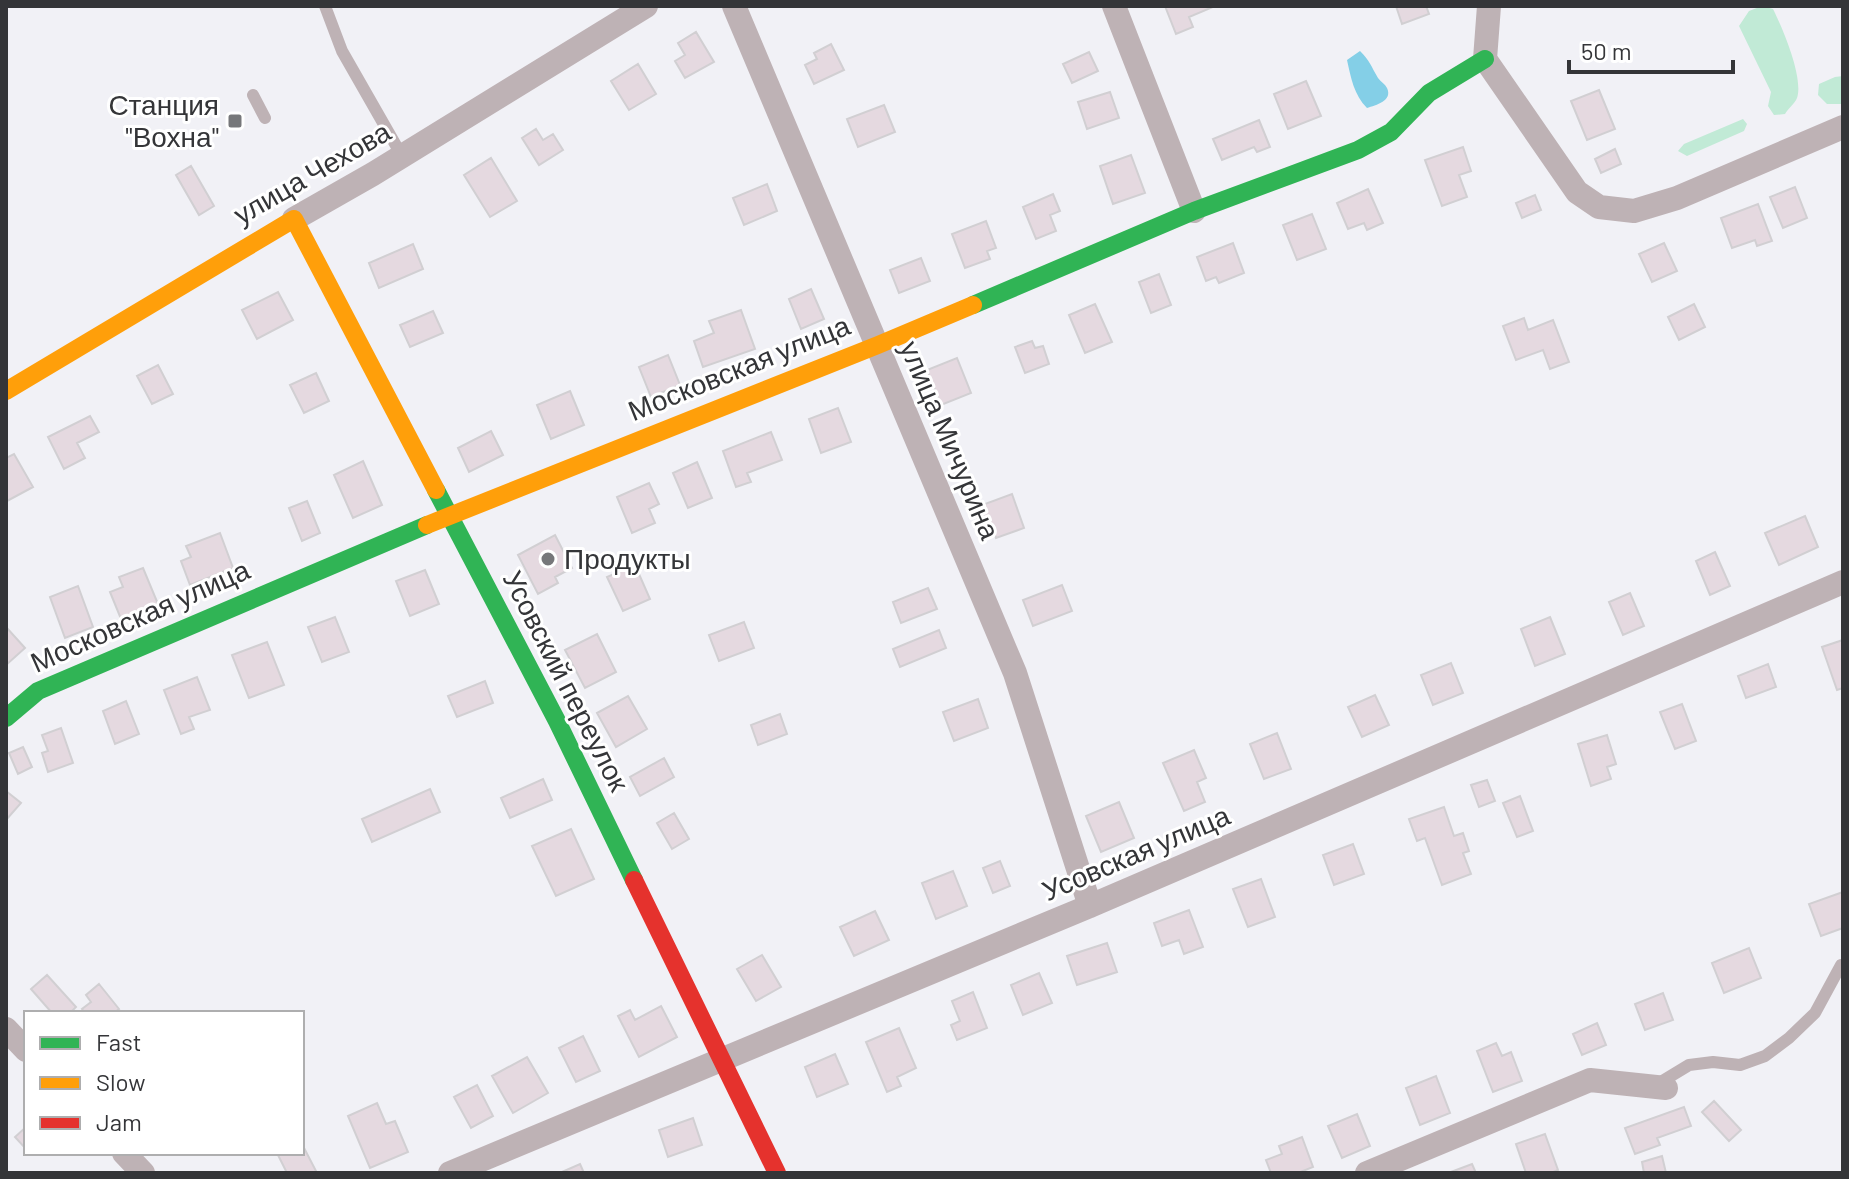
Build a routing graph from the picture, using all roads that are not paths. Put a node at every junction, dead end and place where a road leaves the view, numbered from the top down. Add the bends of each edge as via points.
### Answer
1 (325, 6) edge
2 (646, 6) edge
3 (734, 6) edge
4 (1114, 6) edge
5 (1489, 6) edge
6 (1485, 59) junction
7 (253, 95) dead end
8 (265, 118) dead end
9 (1843, 127) edge
10 (402, 156) junction
11 (1194, 211) junction
12 (294, 219) junction
13 (878, 345) junction
14 (6, 391) edge
15 (449, 515) junction
16 (1843, 582) edge
17 (6, 718) edge
18 (1090, 906) junction
19 (1841, 965) dead end
20 (6, 1029) edge
21 (24, 1048) edge
22 (722, 1060) junction
23 (1659, 1088) joint
24 (126, 1155) edge
25 (143, 1173) edge
26 (450, 1173) edge
27 (777, 1173) edge
28 (1367, 1173) edge

1 - 10 lane via 342,51
2 - 10 street, улица Чехова
3 - 13 street, улица Мичурина
4 - 11 street
5 - 6 street
6 - 9 street via 1577,192 1599,207 1634,211 1677,198
6 - 11 street, Московская улица via 1429,93 1391,132 1358,150
7 - 8 lane
10 - 12 street, улица Чехова
11 - 13 street, Московская улица
12 - 14 street, улица Чехова
12 - 15 street, Усовский переулок
13 - 15 street, Московская улица
13 - 18 street, улица Мичурина via 1015,673
15 - 17 street, Московская улица via 38,691
15 - 22 street, Усовский переулок via 557,721
16 - 18 street, Усовская улица
18 - 22 street, Усовская улица
19 - 23 lane via 1815,1013 1765,1056 1740,1065 1689,1065
20 - 21 street
22 - 26 street, Усовская улица
22 - 27 street, Усовский переулок
23 - 28 street via 1590,1080
24 - 25 street

